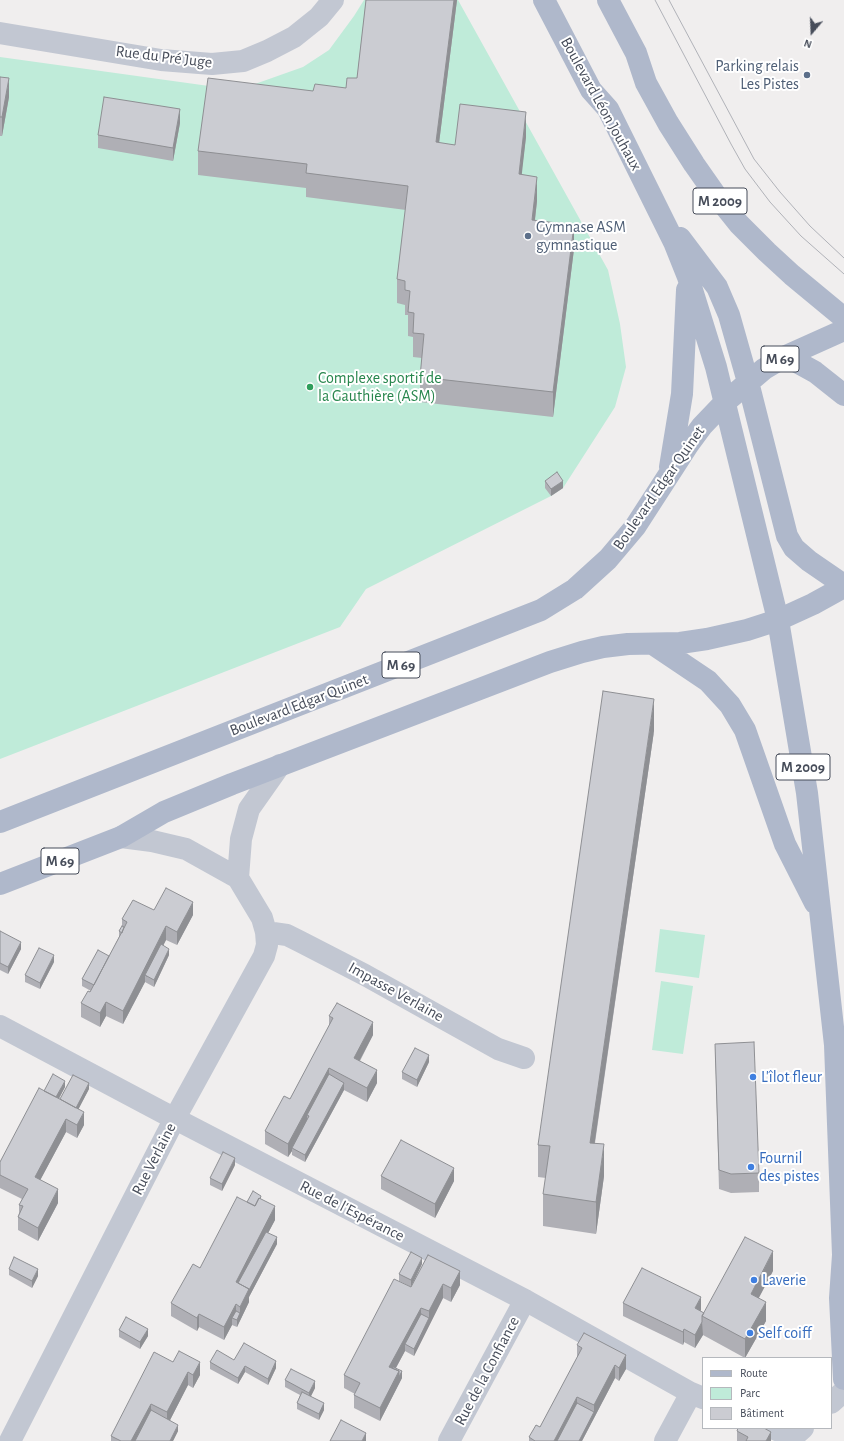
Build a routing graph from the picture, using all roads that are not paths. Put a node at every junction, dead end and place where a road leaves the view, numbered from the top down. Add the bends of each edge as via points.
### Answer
1 (333, 0) edge
2 (544, 0) edge
3 (608, 0) edge
4 (0, 33) edge
5 (658, 208) junction
6 (688, 277) junction
7 (844, 318) edge
8 (844, 330) edge
9 (786, 356) junction
10 (748, 382) junction
11 (844, 395) edge
12 (724, 403) junction
13 (669, 473) junction
14 (844, 586) edge
15 (778, 620) junction
16 (653, 644) junction
17 (280, 765) junction
18 (0, 822) edge
19 (121, 837) junction
20 (238, 878) junction
21 (0, 884) edge
22 (821, 915) junction
23 (266, 932) junction
24 (0, 1026) edge
25 (524, 1058) dead end
26 (174, 1118) junction
27 (844, 1255) edge
28 (525, 1300) junction
29 (844, 1379) edge
30 (844, 1391) edge
31 (697, 1395) edge
32 (832, 1402) edge
33 (775, 1429) edge
34 (796, 1435) edge
35 (10, 1441) edge
36 (449, 1441) edge
37 (665, 1441) edge

1 - 4 street, Rue du Pré Juge via 294,37 243,62 212,64 161,60
2 - 5 main road, Boulevard Léon Jouhaux / M 2009 via 591,90 608,109
3 - 7 main road, M 2009 via 636,53 646,83 668,123 715,194 767,252
5 - 6 main road, M 2009
5 - 10 main road via 717,287 729,315
6 - 12 main road, M 2009 via 716,367
6 - 13 main road via 682,394
8 - 9 main road, Boulevard Edgar Quinet / M 69
9 - 10 main road, Boulevard Edgar Quinet / M 69
9 - 11 main road via 815,372
10 - 12 main road, Boulevard Edgar Quinet / M 69
10 - 14 main road via 787,536 794,548 804,557
12 - 13 main road, Boulevard Edgar Quinet / M 69 via 702,426
12 - 15 main road, M 2009
13 - 18 main road, Boulevard Edgar Quinet / M 69 via 635,527 608,559 575,589 541,610
14 - 15 main road, M 69
15 - 16 main road, M 69 via 707,639
15 - 22 main road, M 2009 via 807,793
16 - 17 main road, M 69 via 603,647 557,660
16 - 22 main road via 708,681 730,705 745,730 785,844
17 - 19 main road, M 69 via 164,812
17 - 20 street via 249,809 241,840
19 - 20 street via 152,841 186,850
19 - 21 main road, M 69
20 - 23 street, Rue Verlaine via 262,918
22 - 27 main road, M 2009 via 835,1045
23 - 25 street, Impasse Verlaine via 287,935 498,1049
23 - 26 street, Rue Verlaine via 267,945 264,956
24 - 26 street, Rue de l'Espérance
26 - 28 street, Rue de l'Espérance
26 - 35 street, Rue Verlaine
27 - 29 main road, M 2009 via 840,1298
28 - 31 street, Rue de l'Espérance
28 - 36 street, Rue de la Confiance
30 - 32 street
31 - 37 street
33 - 34 street

